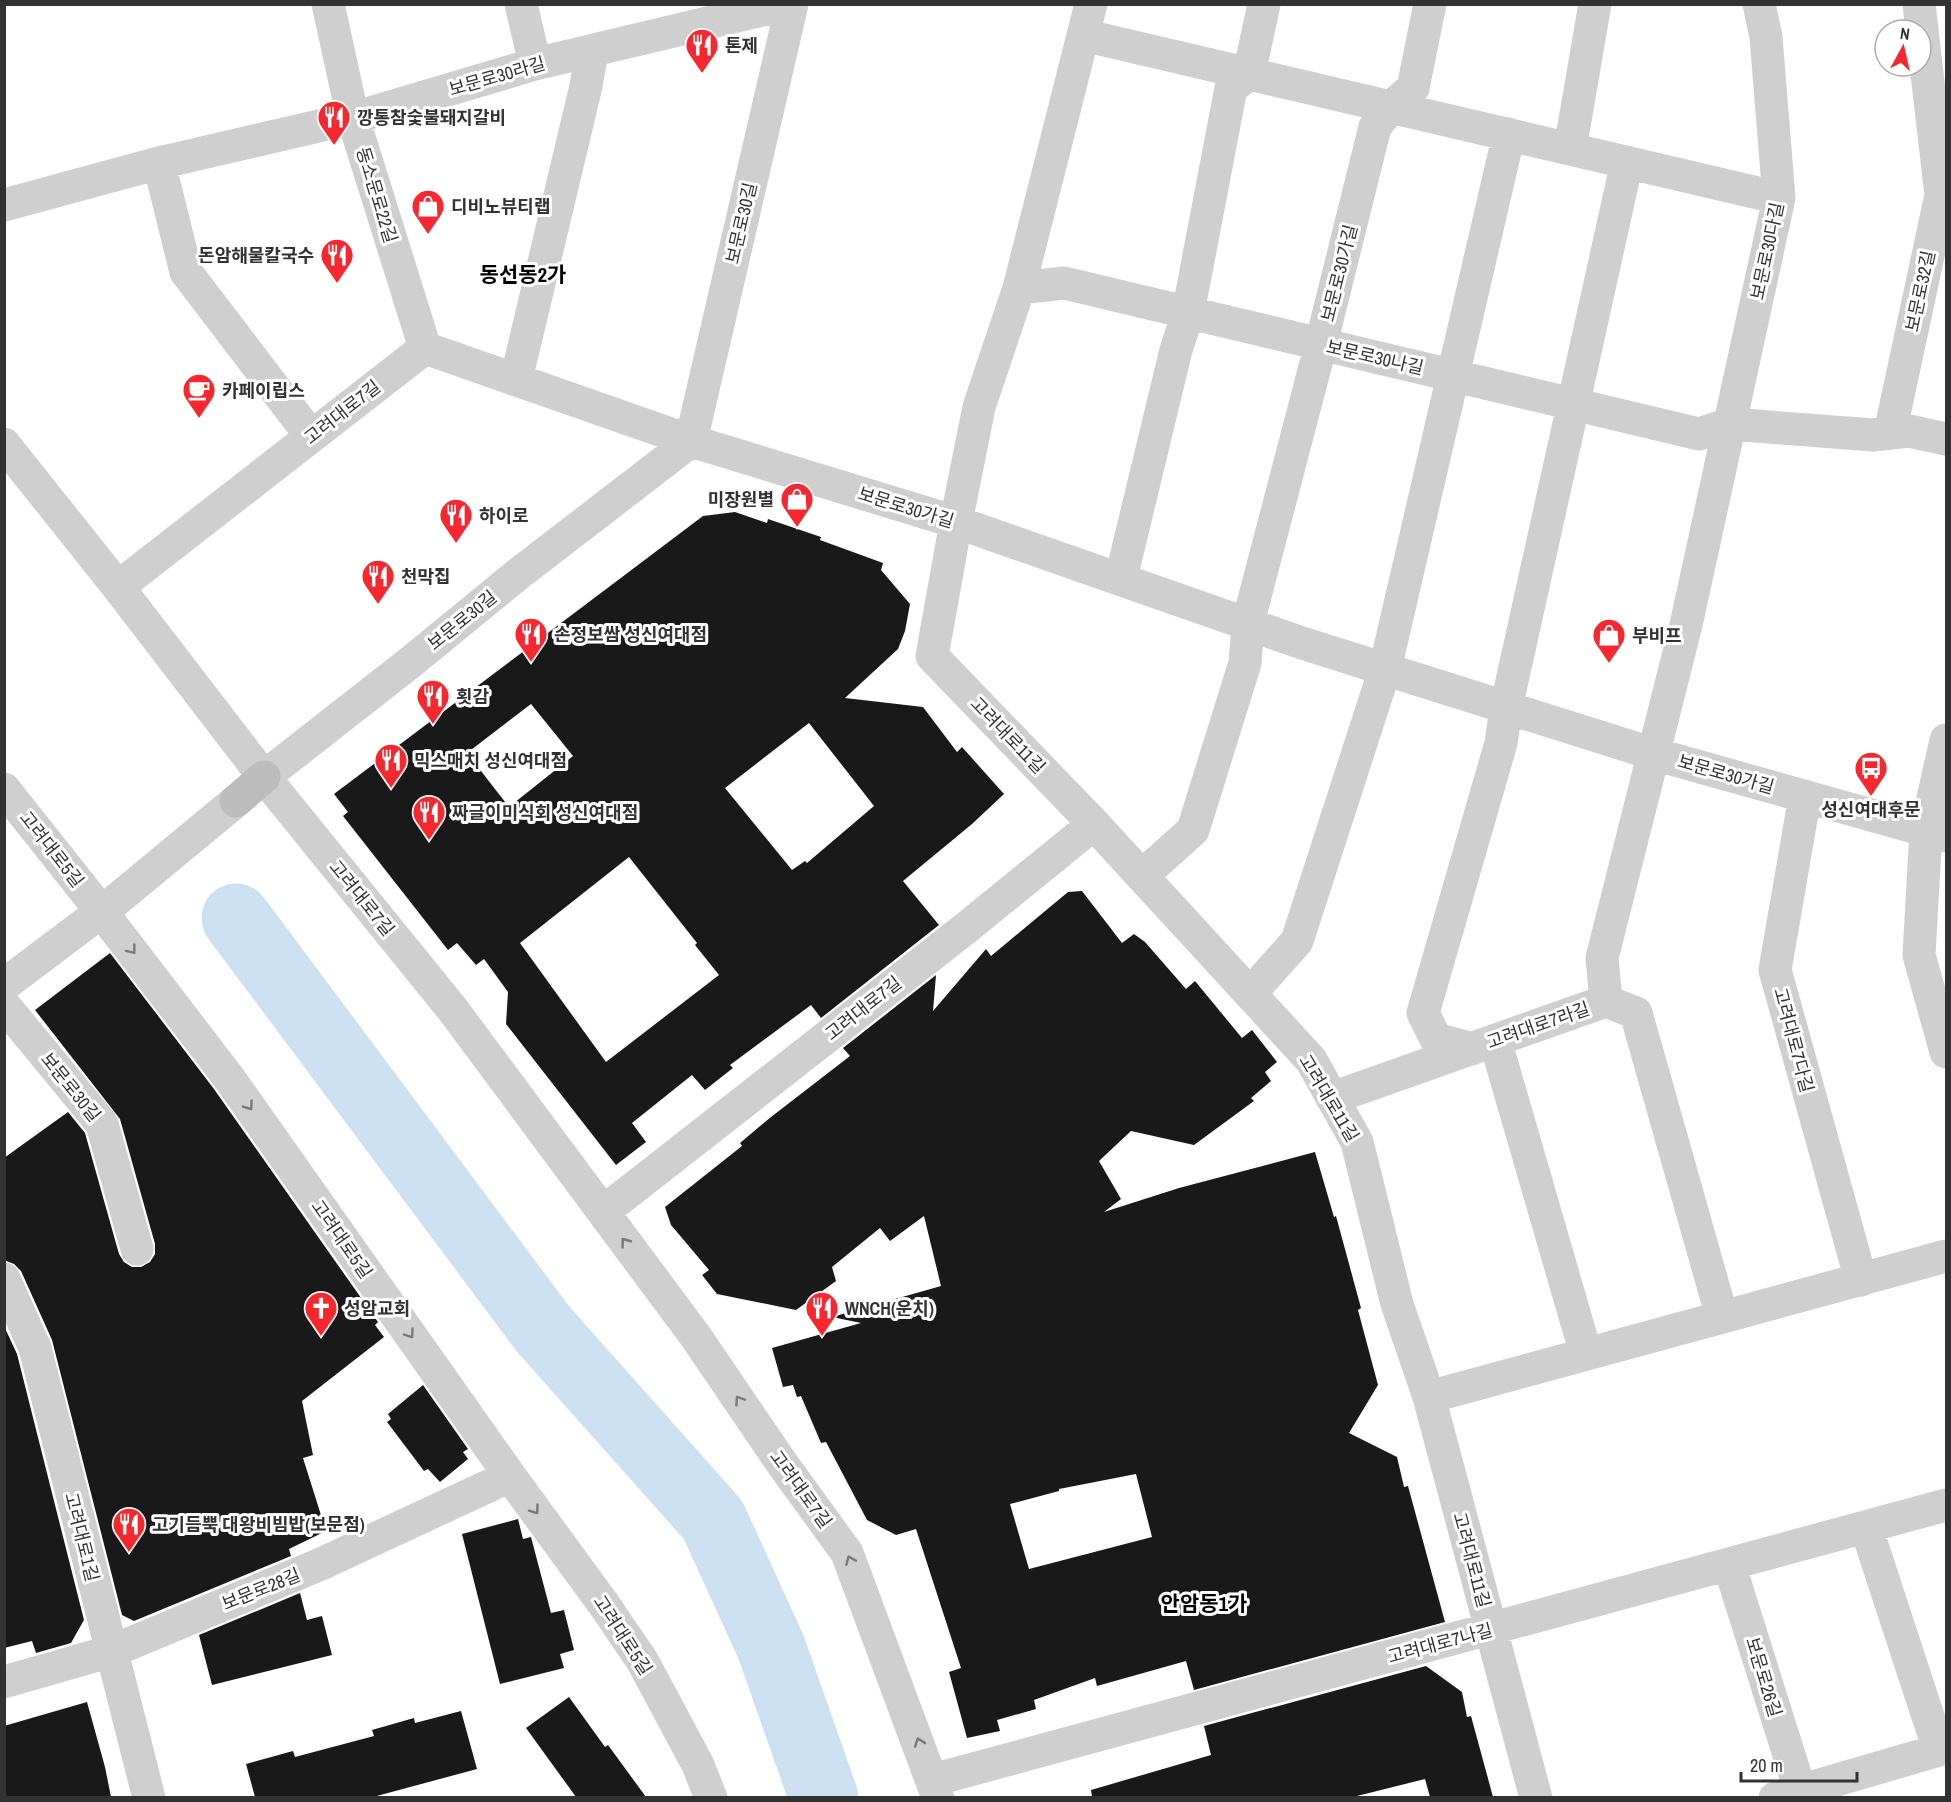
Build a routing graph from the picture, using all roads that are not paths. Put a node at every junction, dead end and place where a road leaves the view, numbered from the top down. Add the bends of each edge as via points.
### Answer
1 (328, 4) edge
2 (521, 4) edge
3 (787, 4) edge
4 (792, 4) edge
5 (1264, 4) edge
6 (1430, 4) edge
7 (1595, 4) edge
8 (1759, 4) edge
9 (1919, 4) edge
10 (693, 15) edge
11 (1087, 20) edge
12 (592, 51) junction
13 (535, 64) junction
14 (1249, 74) junction
15 (1391, 107) junction
16 (353, 118) junction
17 (1509, 134) junction
18 (1570, 149) junction
19 (1627, 162) junction
20 (159, 163) junction
21 (1779, 198) junction
22 (4, 205) edge
23 (1019, 288) junction
24 (1188, 313) junction
25 (1321, 344) junction
26 (425, 348) junction
27 (1455, 376) junction
28 (516, 380) junction
29 (1575, 404) junction
30 (1730, 424) junction
31 (1890, 433) junction
32 (311, 436) junction
33 (1947, 439) edge
34 (691, 441) junction
35 (4, 444) edge
36 (956, 522) junction
37 (1121, 578) junction
38 (118, 587) junction
39 (1248, 623) junction
40 (1385, 669) junction
41 (1506, 708) junction
42 (1947, 740) edge
43 (1654, 754) junction
44 (264, 777) junction
45 (4, 789) edge
46 (1805, 796) junction
47 (1094, 824) junction
48 (1936, 833) edge
49 (1142, 876) junction
50 (111, 903) junction
51 (4, 985) edge
52 (1250, 994) junction
53 (1606, 1001) junction
54 (4, 1005) edge
55 (1483, 1045) junction
56 (1947, 1052) edge
57 (1332, 1098) junction
58 (603, 1212) junction
59 (137, 1248) dead end
60 (1947, 1256) edge
61 (4, 1279) edge
62 (1861, 1280) junction
63 (1722, 1317) junction
64 (1586, 1354) junction
65 (1430, 1397) junction
66 (510, 1476) junction
67 (1947, 1505) edge
68 (1866, 1527) junction
69 (1729, 1564) junction
70 (1490, 1629) junction
71 (112, 1651) junction
72 (4, 1682) edge
73 (1943, 1749) edge
74 (936, 1789) edge
75 (1788, 1794) edge
76 (149, 1797) edge
77 (711, 1797) edge
78 (1536, 1797) edge

1 - 16 street, 동소문로22길
2 - 13 street
3 - 10 street, 보문로30라길
4 - 34 street, 보문로30길
5 - 14 street
6 - 15 street, 보문로30가길 via 1413,88
7 - 18 street
8 - 21 street, 보문로30다길 via 1766,37
9 - 31 street, 보문로32길 via 1941,195
10 - 12 street, 보문로30라길
11 - 14 street
11 - 23 street
12 - 13 street, 보문로30라길
12 - 28 street
13 - 16 street, 보문로30라길
14 - 15 street
14 - 24 street via 1231,88
15 - 17 street
15 - 25 street, 보문로30가길 via 1375,127
16 - 20 street, 보문로30라길
16 - 26 street, 동소문로22길
17 - 18 street
17 - 27 street
18 - 19 street
19 - 21 street
19 - 29 street
20 - 22 street, 보문로30라길
20 - 32 street via 186,272
21 - 30 street, 보문로30다길
23 - 24 street, 보문로30나길 via 1064,283
23 - 36 street via 980,406
24 - 25 street, 보문로30나길
24 - 37 street
25 - 27 street, 보문로30나길
25 - 39 street, 보문로30가길
26 - 28 street
26 - 32 street, 고려대로7길
27 - 29 street, 보문로30나길
27 - 40 street
28 - 34 street
29 - 30 street, 보문로30나길 via 1699,434
29 - 41 street
30 - 31 street
30 - 43 street, 보문로30다길
31 - 33 street via 1909,431
32 - 38 street, 고려대로7길
34 - 36 street, 보문로30가길
34 - 44 street, 보문로30길
35 - 38 street, 고려대로7길
36 - 37 street, 보문로30가길
36 - 47 street, 고려대로11길 via 932,656
37 - 39 street, 보문로30가길
38 - 44 street, 고려대로7길
39 - 40 street, 보문로30가길
39 - 49 street, 보문로30가길 via 1245,663 1193,830
40 - 41 street, 보문로30가길
40 - 52 street via 1297,941
41 - 43 street, 보문로30가길
41 - 55 street via 1501,743 1423,1013 1437,1039
42 - 48 street
43 - 46 street, 보문로30가길
43 - 53 street, 고려대로7라길 via 1602,958
44 - 50 street, 보문로30길
44 - 58 street, 고려대로7길 via 453,1010
45 - 50 street, 고려대로5길
46 - 48 street, 보문로30가길
46 - 62 street, 고려대로7다길 via 1775,970
47 - 49 street, 고려대로11길
47 - 58 street, 고려대로7길
48 - 56 street via 1919,955
49 - 52 street, 고려대로11길
50 - 51 street
50 -> 66 street, 고려대로5길 via 229,1078
52 - 57 street, 고려대로11길 via 1311,1060
53 - 55 street, 고려대로7라길
53 - 63 street via 1636,1013
54 - 59 street, 보문로30길 via 102,1124
55 - 57 street, 고려대로7라길
55 - 64 street
57 - 65 street, 고려대로11길 via 1357,1142 1397,1304
74 -> 58 street, 고려대로7길 via 847,1553
60 - 62 street
61 - 71 street, 고려대로1길 via 35,1348
62 - 63 street
63 - 64 street
64 - 65 street
65 - 70 street, 고려대로11길
66 - 71 street, 보문로28길 via 321,1564
66 -> 77 street, 고려대로5길 via 643,1662
67 - 68 street, 고려대로7나길
68 - 69 street, 고려대로7나길
68 - 73 street, 보문로26길
69 - 70 street, 고려대로7나길
69 - 75 street, 보문로26길
70 - 74 street, 고려대로7나길
70 - 78 street, 고려대로11길
71 - 72 street, 보문로28길
71 - 76 street, 고려대로1길
73 - 75 street, 보문로26길

